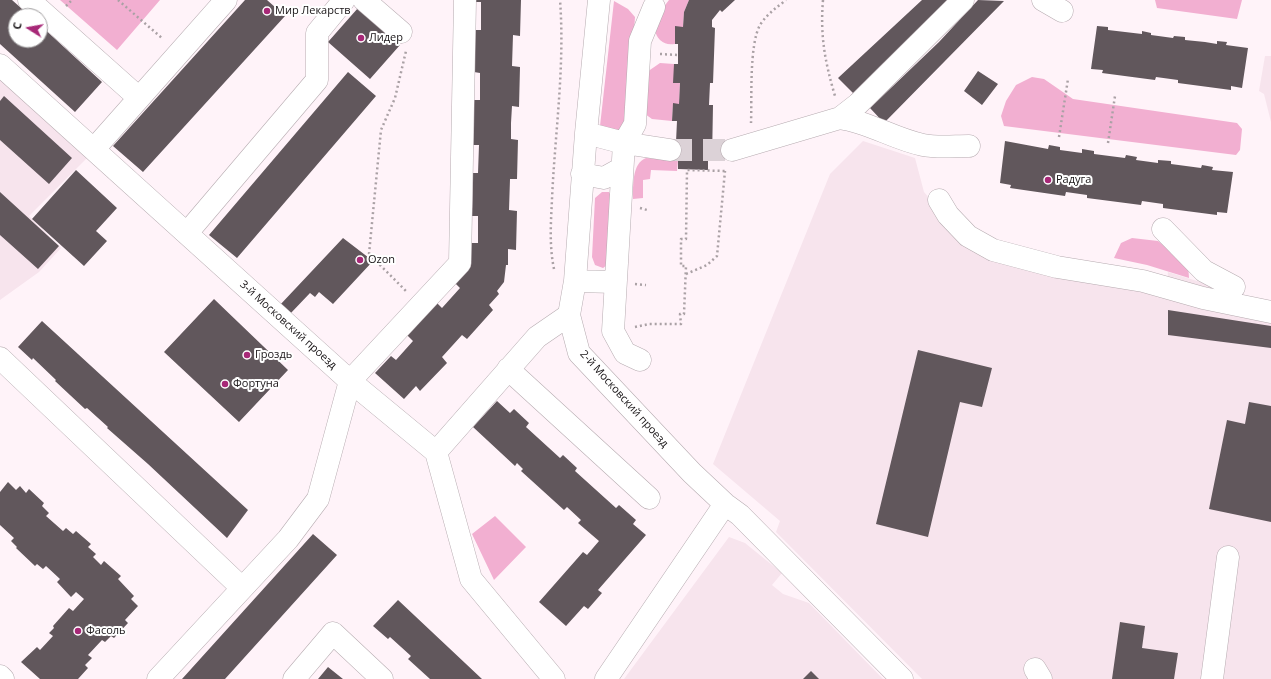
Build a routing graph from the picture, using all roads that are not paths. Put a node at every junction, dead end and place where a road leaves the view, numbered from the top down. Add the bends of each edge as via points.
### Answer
1 (29, 0) edge
2 (226, 0) edge
3 (344, 0) edge
4 (364, 0) edge
5 (465, 0) edge
6 (599, 0) edge
7 (963, 0) edge
8 (1043, 0) edge
9 (654, 2) edge
10 (1062, 11) dead end
11 (401, 32) road end
12 (0, 65) edge
13 (139, 98) junction
14 (840, 118) junction
15 (586, 133) junction
16 (624, 142) junction
17 (969, 146) dead end
18 (741, 148) tunnel mouth
19 (94, 149) junction
20 (670, 150) tunnel mouth
21 (622, 168) junction
22 (582, 174) junction
23 (939, 200) dead end
24 (1163, 229) dead end
25 (186, 233) junction
26 (575, 280) junction
27 (615, 282) junction
28 (1234, 287) dead end
29 (1271, 312) edge
30 (569, 315) junction
31 (0, 358) edge
32 (640, 360) dead end
33 (508, 369) junction
34 (350, 381) junction
35 (436, 452) junction
36 (649, 498) dead end
37 (725, 504) junction
38 (1228, 557) dead end
39 (242, 588) junction
40 (0, 676) edge
41 (3, 679) edge
42 (158, 679) edge
43 (294, 679) edge
44 (382, 679) edge
45 (554, 679) edge
46 (606, 679) edge
47 (902, 679) edge
48 (1212, 679) edge

1 - 13 street
2 - 13 street
3 - 25 street via 316,33 317,80
4 - 11 street
5 - 34 street via 460,263
6 - 15 street, 2-й Московский проезд
7 - 14 street via 858,104
8 - 10 street
9 - 16 street via 640,41 635,124
12 - 19 street, 3-й Московский проезд
13 - 19 street
14 - 17 street via 856,120 921,145
14 - 18 street
15 - 16 street
15 - 22 street, 2-й Московский проезд
16 - 20 street
16 - 21 street
19 - 25 street, 3-й Московский проезд
21 - 22 street via 604,178
21 - 27 street
22 - 26 street, 2-й Московский проезд
23 - 29 street via 948,215 968,236 993,250 1057,267 1143,281 1203,298
24 - 28 street via 1204,271
25 - 34 street, 3-й Московский проезд
26 - 27 street
26 - 30 street, 2-й Московский проезд
27 - 32 street via 613,330 626,354
30 - 33 street via 537,337
30 - 37 street, 2-й Московский проезд via 579,353 692,473
31 - 39 street
33 - 35 street
33 - 36 street
34 - 35 street, 3-й Московский проезд
34 - 39 street via 318,499 288,539
35 - 45 street via 471,579
37 - 46 street
37 - 47 street, 2-й Московский проезд via 740,515
38 - 48 street
39 - 42 street
40 - 41 street
43 - 44 street via 333,633

